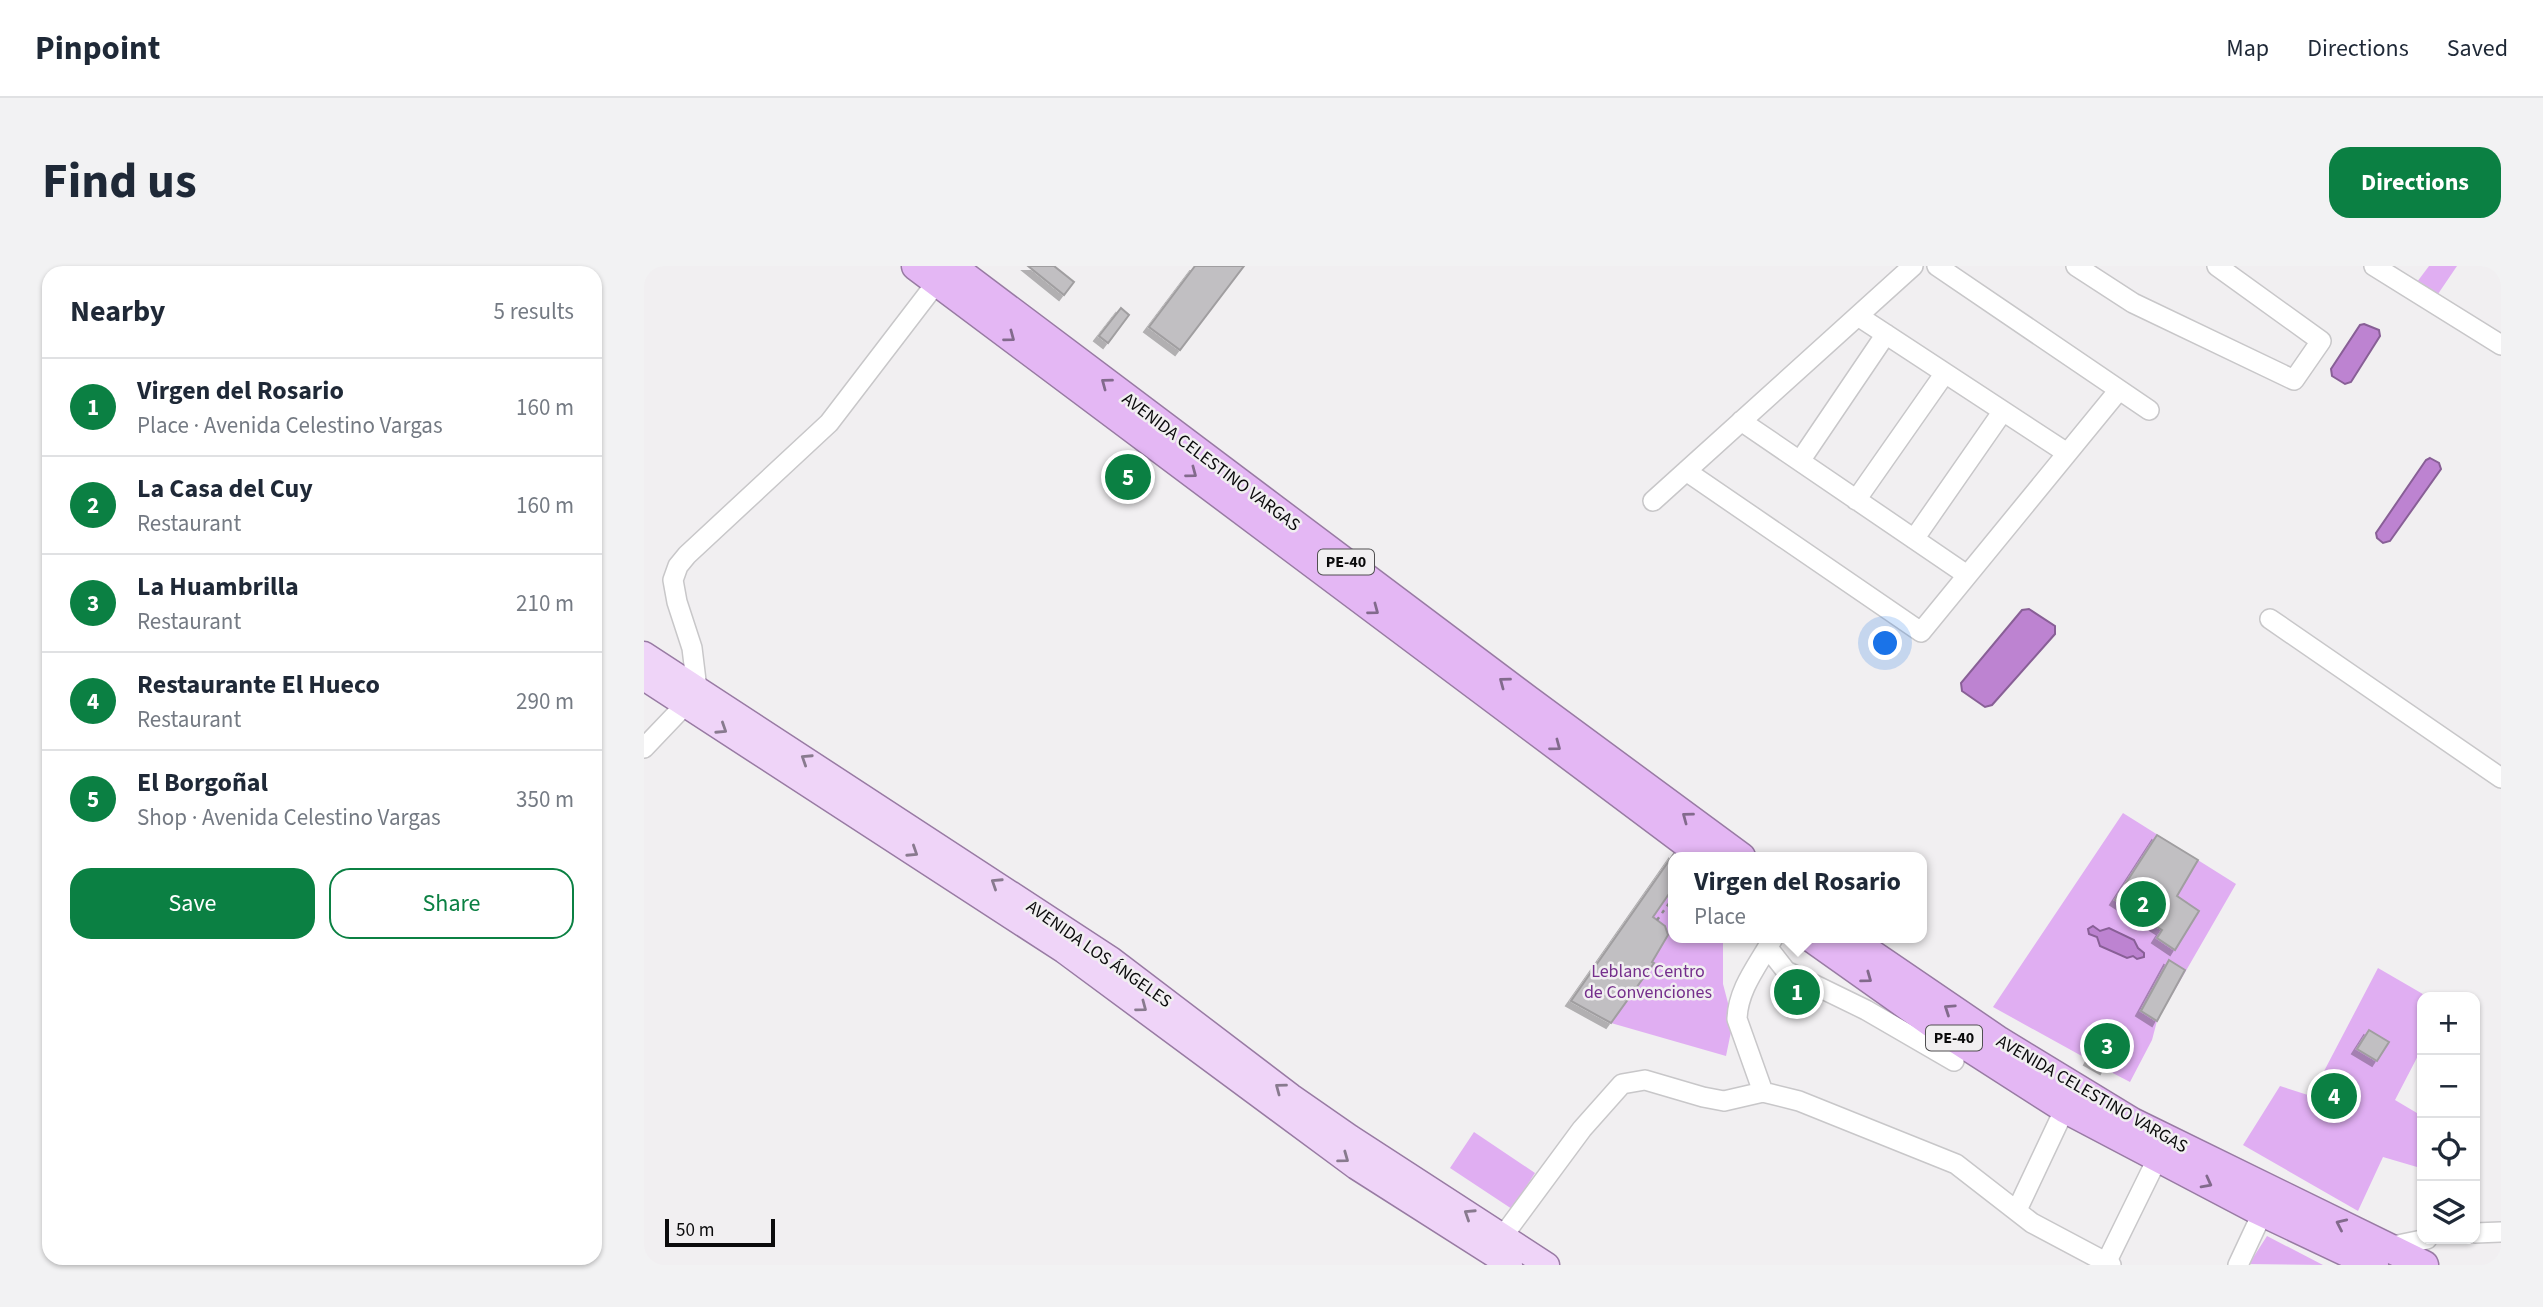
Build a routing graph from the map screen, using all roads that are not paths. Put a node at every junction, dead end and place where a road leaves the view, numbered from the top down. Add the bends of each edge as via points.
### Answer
1 (1913, 266) edge
2 (1937, 266) edge
3 (2076, 266) edge
4 (2217, 266) edge
5 (2374, 266) edge
6 (935, 271) edge
7 (1858, 316) junction
8 (1886, 334) junction
9 (2501, 345) edge
10 (1945, 373) junction
11 (2119, 390) junction
12 (2149, 410) dead end
13 (2003, 411) junction
14 (1741, 421) junction
15 (2067, 453) junction
16 (1800, 461) junction
17 (1686, 471) junction
18 (1856, 500) junction
19 (1653, 501) dead end
20 (1914, 539) junction
21 (1968, 575) junction
22 (2270, 619) dead end
23 (644, 654) edge
24 (644, 678) edge
25 (691, 697) junction
26 (644, 748) edge
27 (2501, 778) edge
28 (1640, 795) junction
29 (1700, 852) edge
30 (1733, 852) edge
31 (1771, 943) edge
32 (1819, 943) edge
33 (1855, 943) edge
34 (1954, 1060) dead end
35 (1763, 1092) junction
36 (2059, 1121) dead end
37 (2163, 1148) junction
38 (2267, 1202) junction
39 (2017, 1210) junction
40 (2501, 1232) edge
41 (2480, 1233) edge
42 (1503, 1236) junction
43 (2417, 1242) edge
44 (2372, 1255) edge
45 (2109, 1264) edge
46 (1510, 1265) edge
47 (1547, 1265) edge
48 (2238, 1265) edge
49 (2424, 1265) edge

1 - 7 street
2 - 11 street
3 - 4 street via 2133,303 2294,380 2321,341
5 - 9 street
6 - 25 street via 829,423 678,566 673,580 692,648
6 - 28 highway, AVENIDA CELESTINO VARGAS / PE-40
7 - 8 street
7 - 14 street
8 - 10 street
8 - 16 street
10 - 13 street
10 - 18 street
11 - 12 street
11 - 15 street
13 - 15 street
13 - 20 street
14 - 16 street
14 - 17 street
15 - 21 street
16 - 18 street
17 - 19 street
17 - 21 street via 1921,632
18 - 20 street
20 - 21 street
22 - 27 street
23 - 25 main road, AVENIDA LOS ÁNGELES
24 - 25 main road, AVENIDA LOS ÁNGELES
25 - 26 street
42 -> 25 main road, AVENIDA LOS ÁNGELES via 1350,1138 1111,959 883,808
25 -> 46 main road, AVENIDA LOS ÁNGELES via 1064,951 1356,1167
28 - 29 highway, AVENIDA CELESTINO VARGAS / PE-40
30 -> 28 highway, AVENIDA CELESTINO VARGAS / PE-40
31 - 34 street via 1786,971
31 - 35 street via 1742,991 1737,1010
32 -> 37 highway, AVENIDA CELESTINO VARGAS / PE-40 via 2064,1108
37 -> 33 highway, AVENIDA CELESTINO VARGAS / PE-40 via 2132,1122 1999,1041
35 - 39 street via 1799,1101 1956,1164
35 - 42 street via 1724,1101 1646,1080 1622,1084 1582,1129
36 - 39 street
37 - 38 highway, AVENIDA CELESTINO VARGAS / PE-40
37 - 45 street
38 - 44 highway, AVENIDA CELESTINO VARGAS / PE-40
38 - 48 street
39 - 45 street via 2032,1223
40 - 41 street
42 - 47 main road, AVENIDA LOS ÁNGELES
43 - 44 street
44 - 49 highway, AVENIDA CELESTINO VARGAS / PE-40

